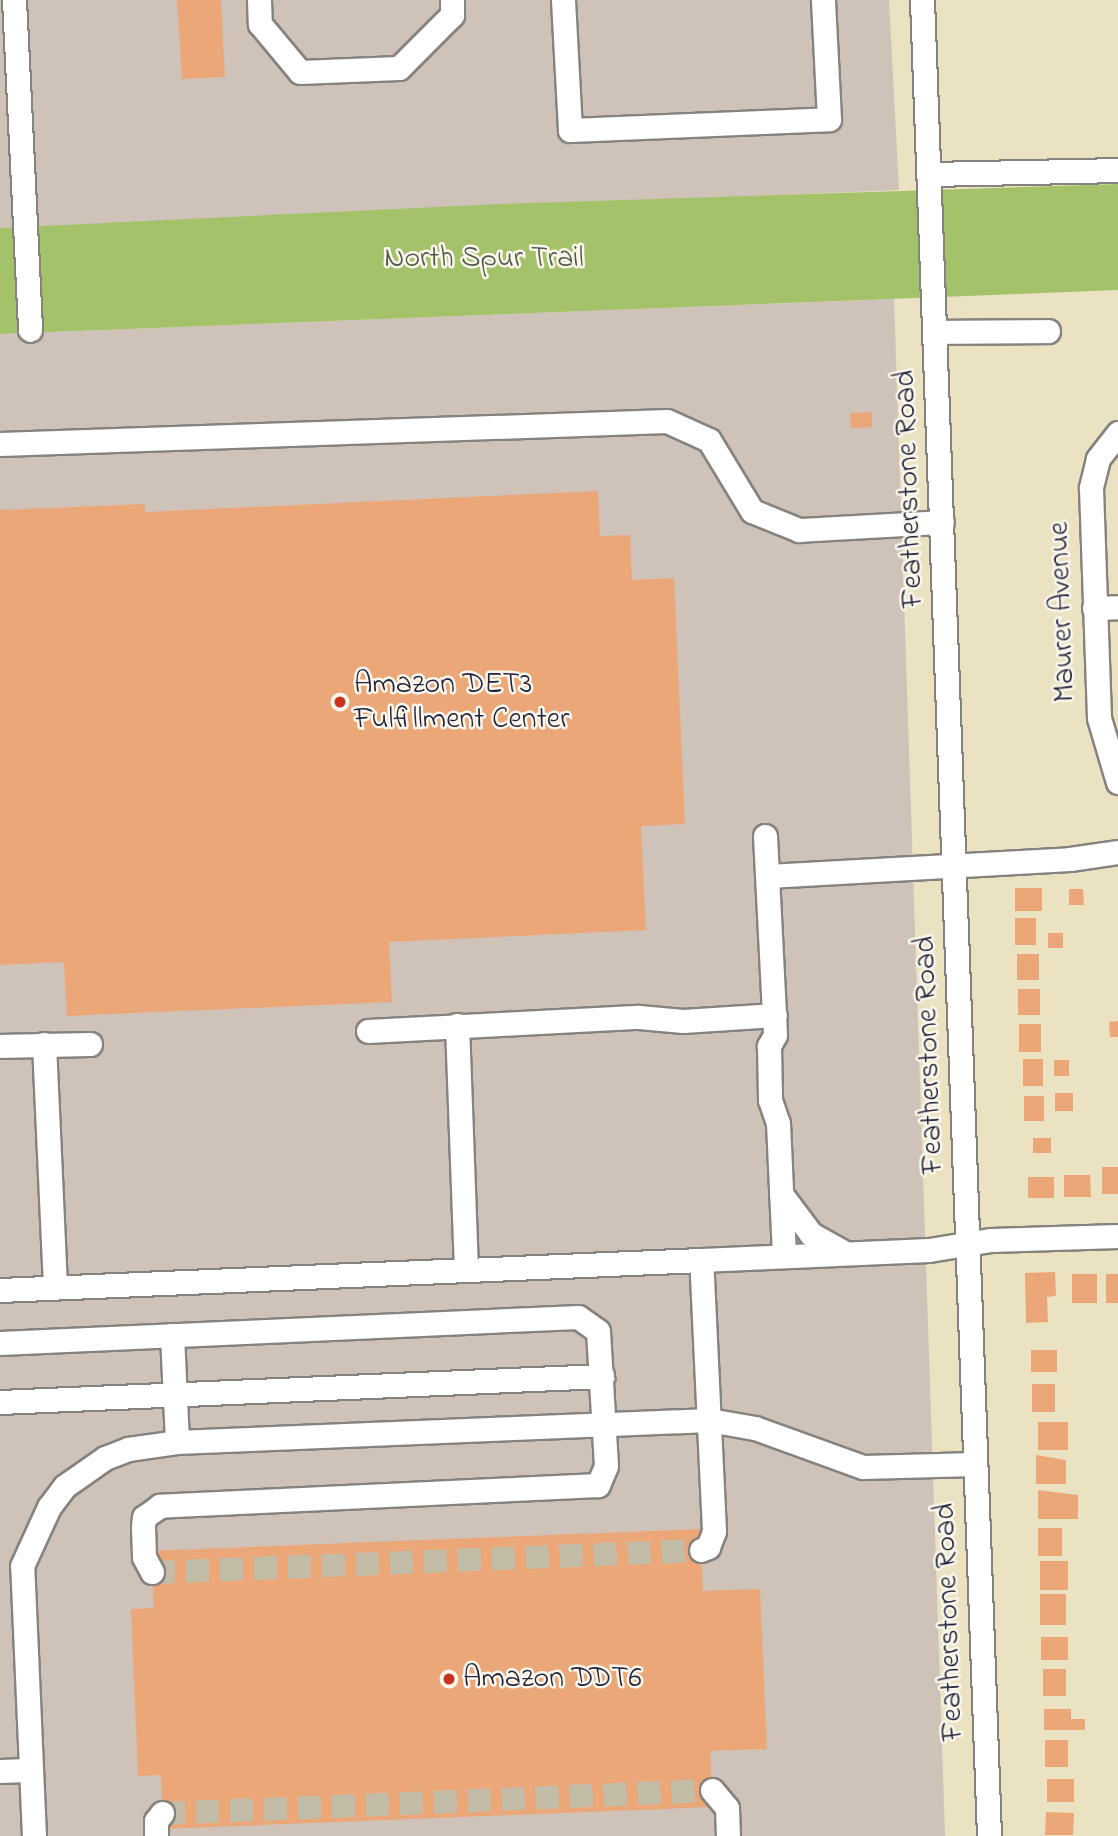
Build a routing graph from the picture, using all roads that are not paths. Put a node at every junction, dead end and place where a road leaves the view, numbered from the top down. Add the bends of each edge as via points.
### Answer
1 (14, 0) edge
2 (259, 0) edge
3 (452, 0) edge
4 (564, 0) edge
5 (823, 0) edge
6 (922, 0) edge
7 (1118, 170) edge
8 (930, 174) junction
9 (30, 330) dead end
10 (1048, 331) dead end
11 (936, 332) junction
12 (1114, 437) edge
13 (0, 444) edge
14 (943, 522) junction
15 (1118, 607) edge
16 (1094, 608) junction
17 (1118, 782) edge
18 (765, 835) dead end
19 (1118, 852) edge
20 (955, 864) junction
21 (768, 876) junction
22 (457, 1025) junction
23 (775, 1025) junction
24 (368, 1031) dead end
25 (44, 1044) junction
26 (90, 1044) dead end
27 (0, 1046) edge
28 (781, 1194) junction
29 (1118, 1236) edge
30 (968, 1244) junction
31 (845, 1253) junction
32 (784, 1256) junction
33 (701, 1260) junction
34 (466, 1269) junction
35 (54, 1287) junction
36 (0, 1290) edge
37 (172, 1335) junction
38 (0, 1343) edge
39 (602, 1376) junction
40 (174, 1395) junction
41 (0, 1402) edge
42 (709, 1420) junction
43 (604, 1423) junction
44 (177, 1442) junction
45 (975, 1464) junction
46 (701, 1550) dead end
47 (152, 1572) dead end
48 (28, 1770) junction
49 (0, 1771) edge
50 (712, 1790) dead end
51 (162, 1812) dead end
52 (34, 1836) edge
53 (156, 1836) edge
54 (728, 1836) edge
55 (989, 1836) edge

1 - 9 street
2 - 3 street via 260,24 300,72 399,68 452,15
4 - 5 street via 570,130 829,119
6 - 8 street, Featherstone Road
7 - 8 street
8 - 11 street, Featherstone Road
10 - 11 street
11 - 14 street, Featherstone Road
12 - 16 street, Maurer Avenue via 1098,459 1091,488
13 - 14 street via 667,421 709,440 752,511 799,530
14 - 20 street, Featherstone Road
15 - 16 street
16 - 17 street, Maurer Avenue via 1099,718
18 - 21 street
19 - 20 street
20 - 21 street
20 - 30 street, Featherstone Road
21 - 23 street
22 - 23 street
22 - 24 street
22 - 34 street
23 - 28 street via 769,1046
25 - 26 street
25 - 27 street
25 - 35 street
28 - 31 street via 811,1234
28 - 32 street
29 - 30 street
30 - 31 street
30 - 45 street, Featherstone Road
31 - 32 street
32 - 33 street
33 - 34 street
33 - 42 street
34 - 35 street
35 - 36 street
37 - 38 street
37 - 39 street via 578,1317 598,1331
37 - 40 street
39 - 40 street
39 - 43 street
40 - 41 street
40 - 44 street
42 - 43 street
42 - 45 street via 755,1428 863,1467
42 - 46 street via 714,1531 708,1547
43 - 44 street
43 - 47 street via 604,1477 589,1487 160,1506 144,1517 144,1557
44 - 48 street via 128,1449 83,1471 49,1507 27,1548 21,1587
45 - 55 street, Featherstone Road
48 - 49 street
48 - 52 street
50 - 54 street via 727,1808
51 - 53 street

